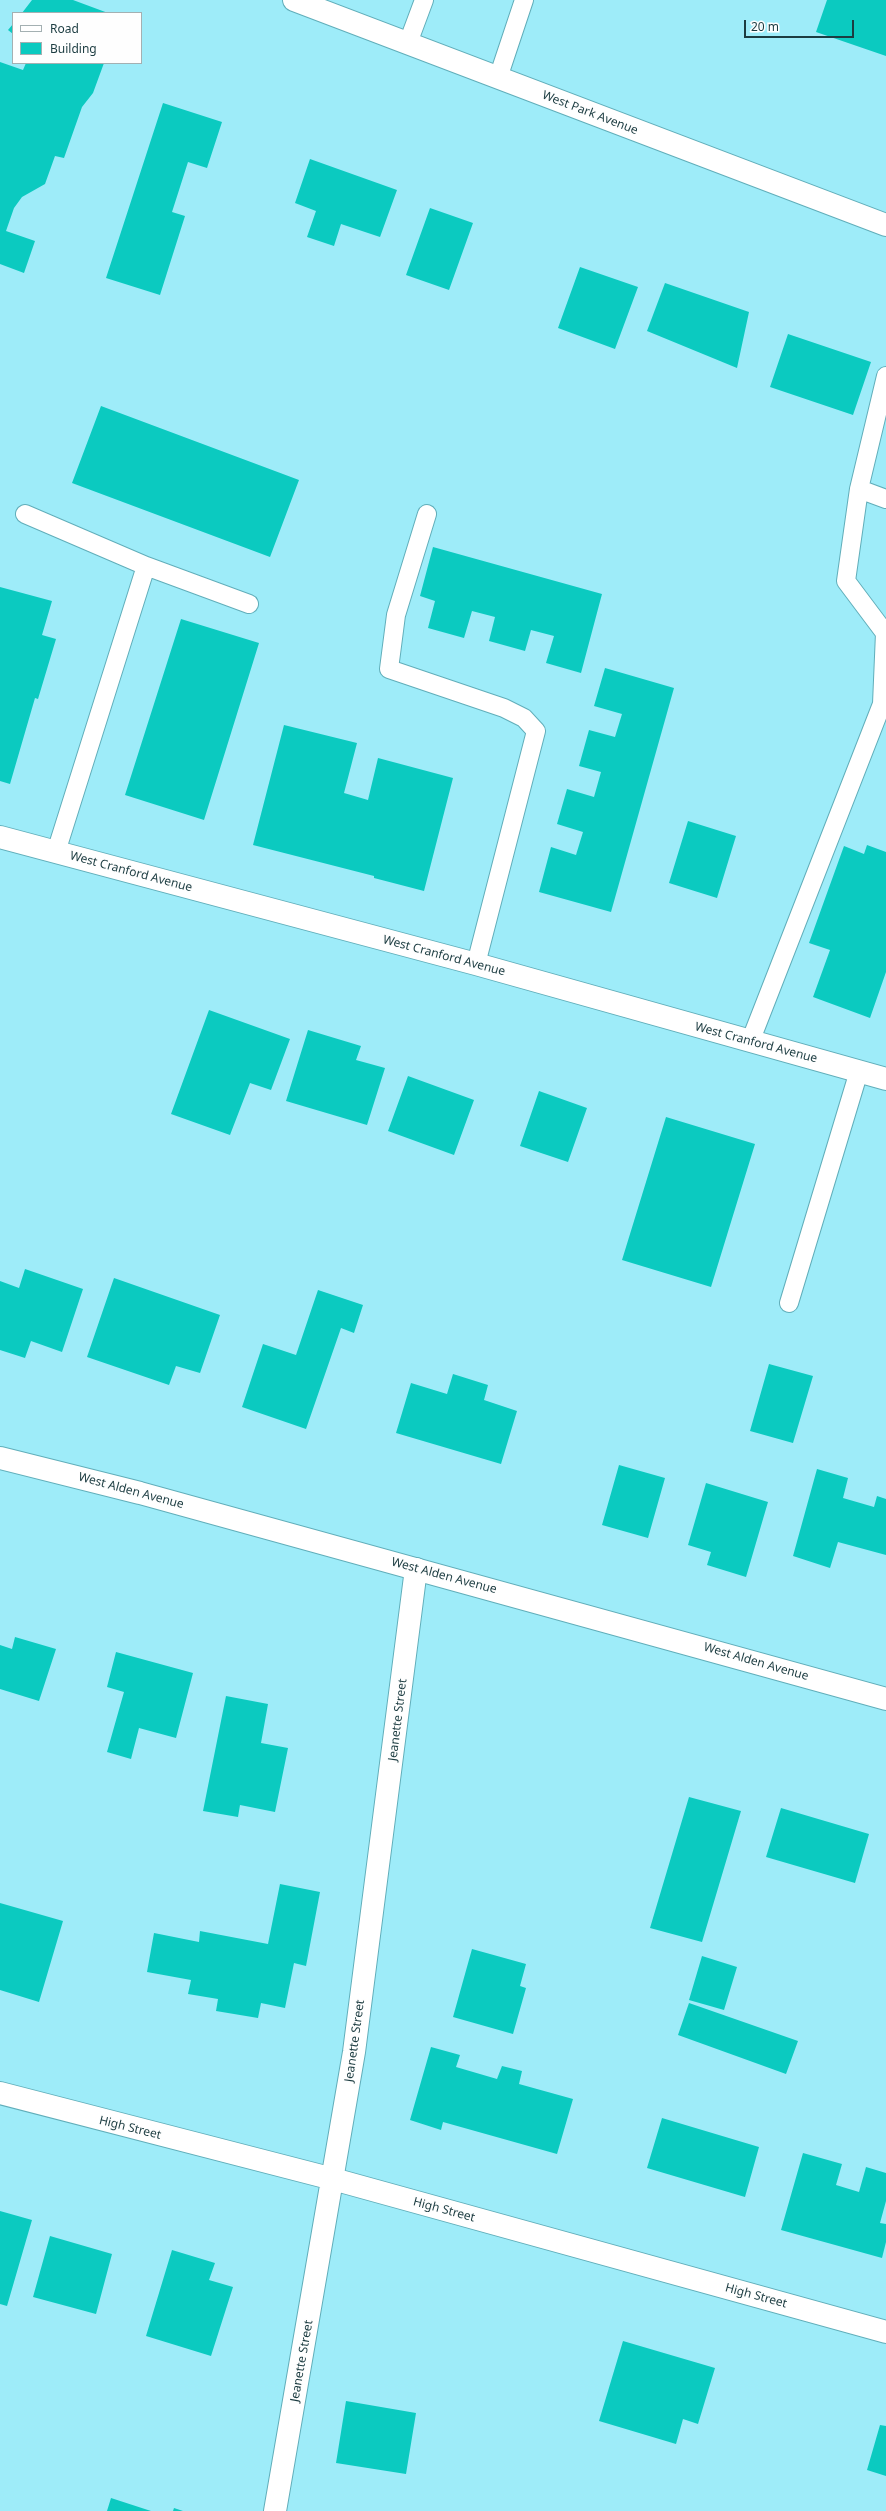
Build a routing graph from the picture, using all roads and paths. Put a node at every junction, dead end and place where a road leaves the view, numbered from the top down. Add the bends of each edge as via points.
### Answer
1 (294, 0) edge
2 (424, 0) edge
3 (524, 0) edge
4 (408, 43) junction
5 (498, 78) junction
6 (886, 225) edge
7 (886, 376) edge
8 (859, 489) junction
9 (886, 499) edge
10 (25, 514) dead end
11 (428, 514) dead end
12 (146, 566) junction
13 (249, 604) dead end
14 (885, 633) edge
15 (0, 837) edge
16 (56, 852) junction
17 (476, 964) junction
18 (750, 1042) junction
19 (859, 1071) junction
20 (886, 1079) edge
21 (789, 1304) dead end
22 (0, 1458) edge
23 (416, 1569) junction
24 (886, 1699) edge
25 (0, 2093) edge
26 (333, 2180) junction
27 (886, 2332) edge
28 (275, 2511) edge

1 - 4 street, West Park Avenue
2 - 4 lane
3 - 5 lane
4 - 5 street, West Park Avenue
5 - 6 street, West Park Avenue
7 - 8 lane
8 - 9 lane
8 - 14 lane via 846,581
10 - 12 lane
11 - 17 lane via 396,615 389,669 504,708 524,718 536,731
12 - 13 lane
12 - 16 lane
14 - 18 lane via 882,704
15 - 16 street, West Cranford Avenue
16 - 17 street, West Cranford Avenue
17 - 18 street, West Cranford Avenue
18 - 19 street, West Cranford Avenue
19 - 20 street, West Cranford Avenue
19 - 21 lane
22 - 23 street, West Alden Avenue via 140,1493
23 - 24 street, West Alden Avenue
23 - 26 street, Jeanette Street via 380,1862
25 - 26 street, High Street
26 - 27 street, High Street
26 - 28 street, Jeanette Street

